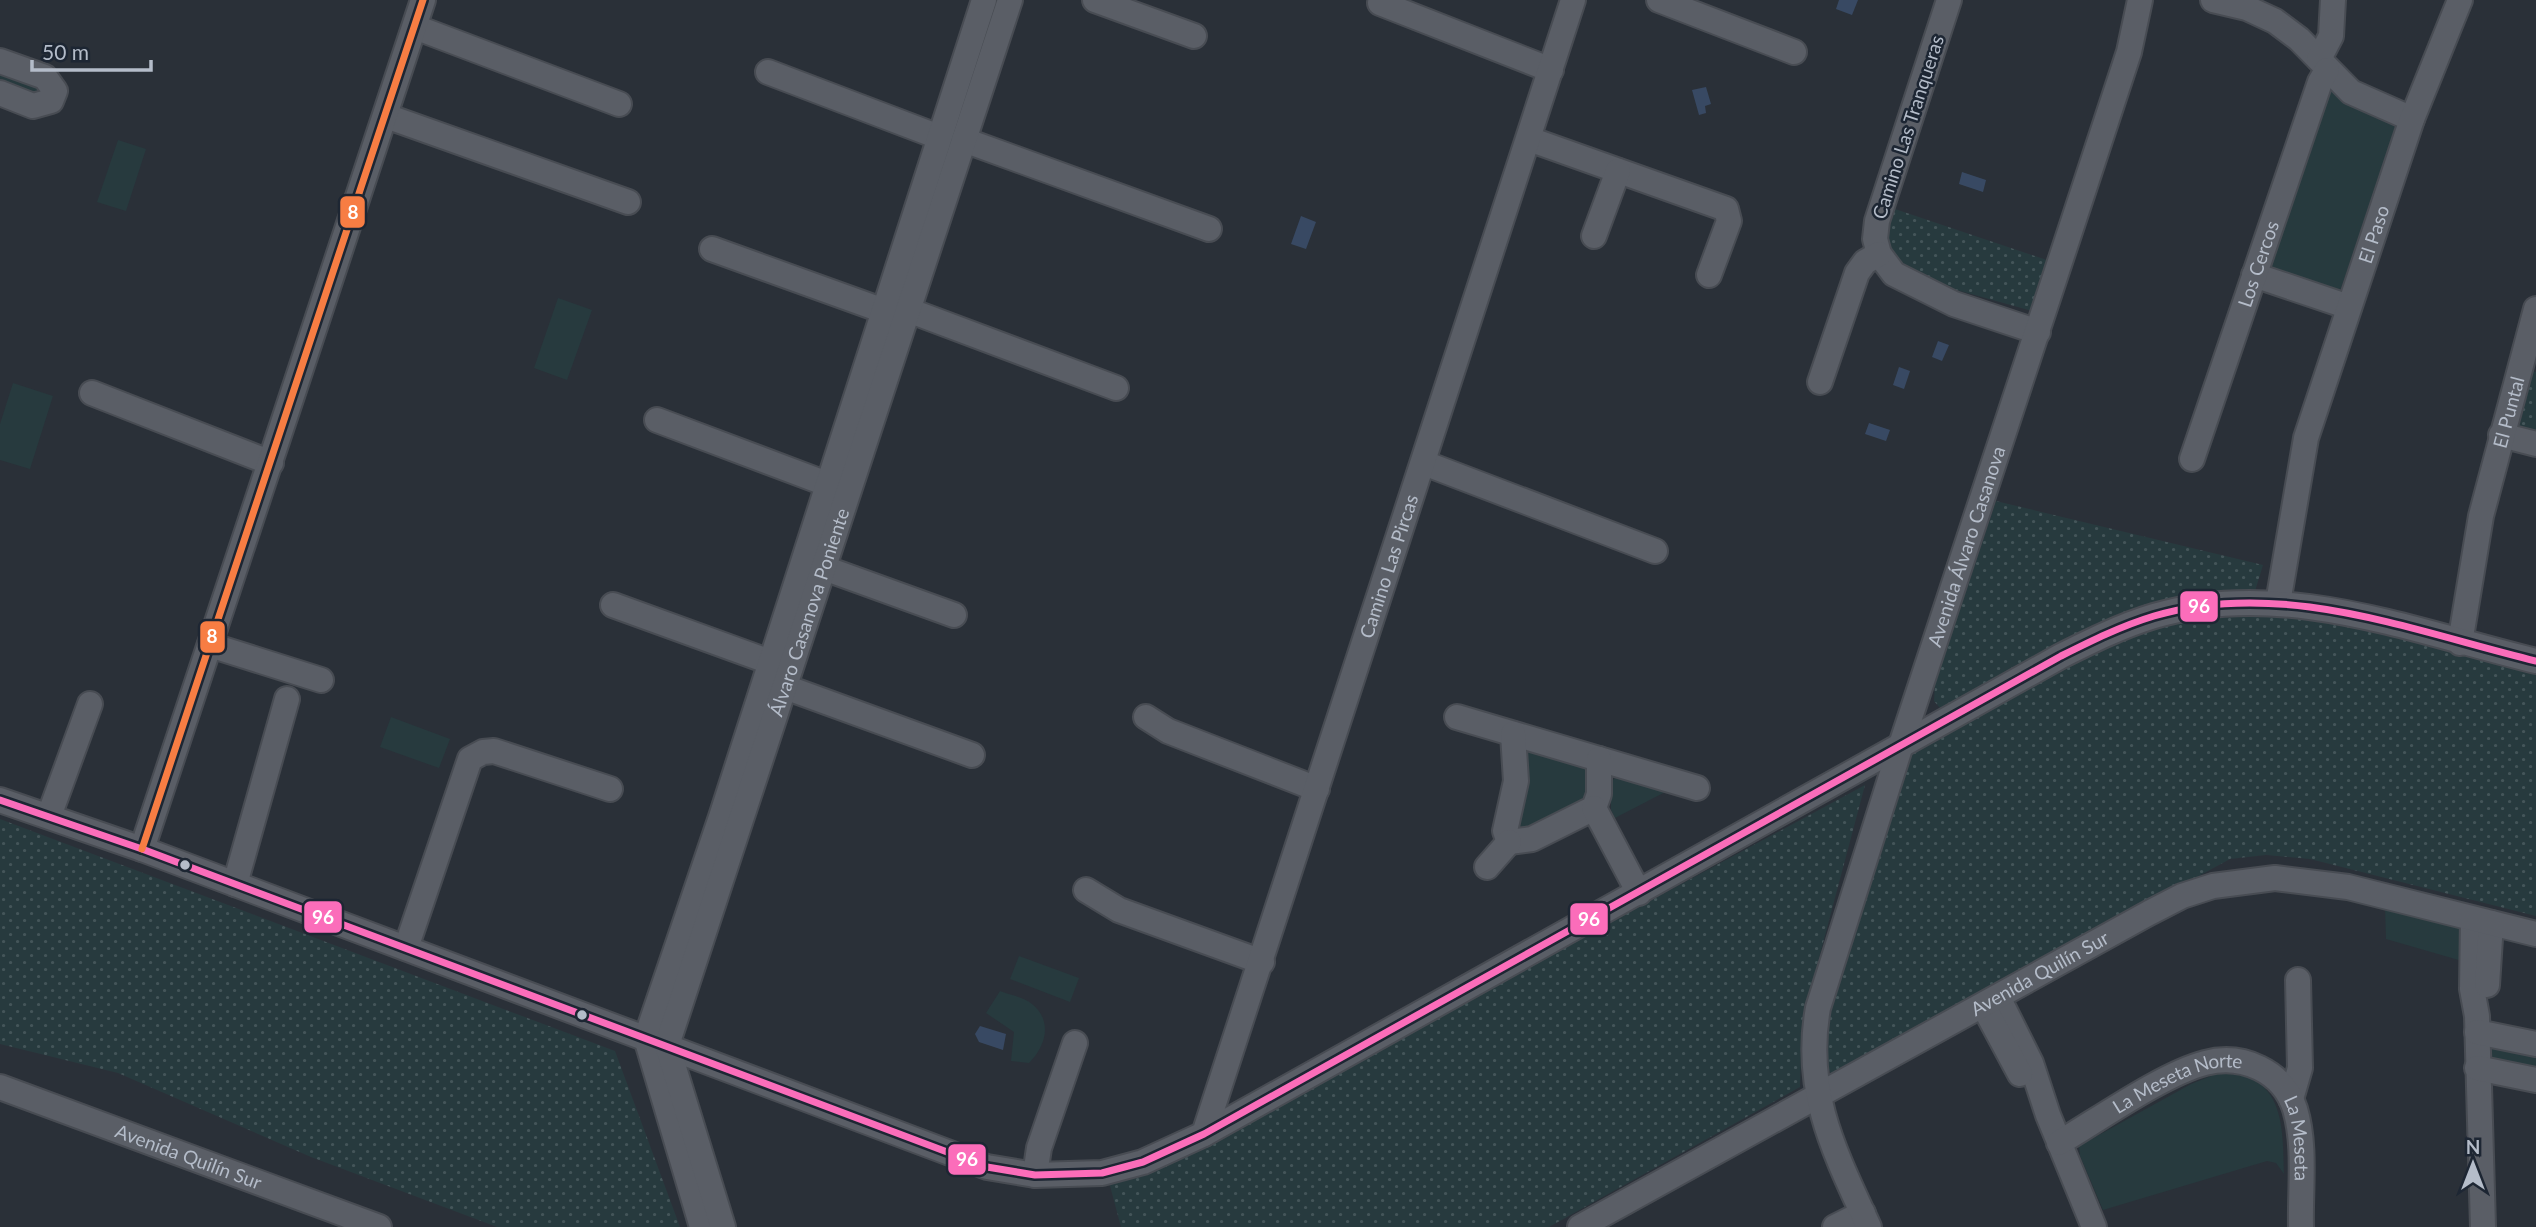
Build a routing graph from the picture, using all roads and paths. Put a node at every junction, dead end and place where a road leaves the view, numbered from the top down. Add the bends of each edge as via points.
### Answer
1 (423, 0) edge
2 (984, 0) edge
3 (1010, 0) edge
4 (1095, 0) edge
5 (1573, 0) edge
6 (1659, 0) edge
7 (1949, 0) edge
8 (2140, 0) edge
9 (2213, 0) edge
10 (2333, 0) edge
11 (2459, 0) edge
12 (1380, 4) dead end
13 (415, 27) junction
14 (1194, 36) dead end
15 (969, 44) junction
16 (993, 52) junction
17 (1794, 52) dead end
18 (0, 61) edge
19 (2323, 65) junction
20 (1551, 70) junction
21 (768, 72) dead end
22 (0, 93) edge
23 (619, 104) dead end
24 (386, 116) junction
25 (2412, 119) junction
26 (939, 136) junction
27 (1529, 139) junction
28 (964, 140) junction
29 (1618, 171) junction
30 (628, 202) dead end
31 (1209, 229) dead end
32 (1594, 236) dead end
33 (712, 249) dead end
34 (1879, 254) junction
35 (1709, 275) dead end
36 (2254, 275) junction
37 (2349, 307) junction
38 (2536, 309) edge
39 (908, 310) junction
40 (884, 311) junction
41 (2040, 326) junction
42 (1820, 382) dead end
43 (1116, 388) dead end
44 (92, 394) dead end
45 (657, 419) dead end
46 (2501, 435) junction
47 (2536, 444) edge
48 (2192, 459) dead end
49 (271, 463) junction
50 (1424, 463) junction
51 (827, 484) junction
52 (821, 541) junction
53 (1655, 551) dead end
54 (824, 568) junction
55 (2269, 602) junction
56 (613, 605) dead end
57 (954, 615) dead end
58 (2452, 641) junction
59 (210, 645) junction
60 (2536, 661) edge
61 (771, 662) junction
62 (321, 680) dead end
63 (785, 687) junction
64 (287, 699) dead end
65 (90, 704) dead end
66 (1146, 717) dead end
67 (1457, 717) dead end
68 (1513, 734) junction
69 (1900, 748) junction
70 (972, 755) dead end
71 (1600, 759) junction
72 (1697, 788) dead end
73 (610, 789) dead end
74 (1317, 789) junction
75 (0, 800) edge
76 (1594, 808) junction
77 (50, 817) junction
78 (1509, 842) junction
79 (142, 849) junction
80 (1488, 867) dead end
81 (235, 884) junction
82 (1086, 890) dead end
83 (1639, 893) junction
84 (2482, 921) junction
85 (2536, 934) edge
86 (406, 948) junction
87 (1262, 962) junction
88 (2298, 980) dead end
89 (1992, 1003) junction
90 (2477, 1024) junction
91 (656, 1042) junction
92 (1075, 1043) dead end
93 (2536, 1044) edge
94 (2299, 1052) junction
95 (2477, 1068) junction
96 (2271, 1075) junction
97 (2536, 1080) edge
98 (0, 1087) edge
99 (1816, 1097) junction
100 (2291, 1099) junction
101 (1204, 1134) junction
102 (2059, 1143) junction
103 (1035, 1175) junction
104 (1866, 1220) edge
105 (379, 1227) edge
106 (702, 1227) edge
107 (723, 1227) edge
108 (1580, 1227) edge
109 (1835, 1227) edge
110 (2094, 1227) edge
111 (2301, 1227) edge
112 (2483, 1227) edge

1 - 13 street
2 - 15 street, Álvaro Casanova Poniente
3 - 16 street, Álvaro Casanova Poniente
4 - 14 street
5 - 20 street, Camino Las Pircas
6 - 17 street
7 - 34 street, Camino Las Tranqueras via 1877,221
8 - 41 street, Avenida Álvaro Casanova via 2129,51
9 - 19 street via 2275,21
10 - 19 street, Los Cercos
11 - 25 street, El Paso
12 - 20 street
13 - 23 street
13 - 24 street
15 - 16 street
15 - 26 street, Álvaro Casanova Poniente
16 - 28 street, Álvaro Casanova Poniente
18 - 22 street via 45,76 55,91 51,101 33,106
19 - 25 street via 2361,99
19 - 36 street, Los Cercos
20 - 27 street, Camino Las Pircas
21 - 26 street
24 - 30 street
24 - 49 street
25 - 37 street, El Paso
26 - 40 street, Álvaro Casanova Poniente
27 - 29 street
27 - 50 street, Camino Las Pircas
28 - 31 street
28 - 39 street, Álvaro Casanova Poniente
29 - 32 street
29 - 35 street via 1726,209 1727,229
33 - 40 street
34 - 41 street via 1894,274 1954,304
34 - 42 street via 1857,273
36 - 37 street
36 - 48 street, Los Cercos
37 - 55 street, El Paso via 2306,438 2295,509
38 - 46 street, El Puntal
39 - 43 street
39 - 52 street, Álvaro Casanova Poniente
40 - 51 street, Álvaro Casanova Poniente
41 - 69 street, Avenida Álvaro Casanova
44 - 49 street
45 - 51 street
46 - 47 street
46 - 58 street, El Puntal via 2481,516 2466,553
49 - 59 street
50 - 53 street
50 - 74 street, Camino Las Pircas
51 - 52 street, Álvaro Casanova Poniente
52 - 54 street, Álvaro Casanova Poniente
52 - 61 street, Álvaro Casanova Poniente
54 - 57 street
54 - 63 street, Álvaro Casanova Poniente
55 - 58 street via 2329,610
55 - 69 street via 2181,610 2114,630
56 - 61 street
58 - 60 street
59 - 62 street
59 - 79 street
61 - 91 street, Álvaro Casanova Poniente
63 - 70 street
63 - 91 street, Álvaro Casanova Poniente
64 - 81 street
65 - 77 street
66 - 74 street via 1157,727
67 - 68 street
68 - 71 street
68 - 78 street via 1516,781 1505,831
69 - 83 street
69 - 99 street, Avenida Álvaro Casanova via 1822,994 1813,1040
71 - 72 street
71 - 76 street
73 - 86 street via 494,751 470,759
74 - 87 street, Camino Las Pircas
75 - 77 street
76 - 78 street via 1532,839
76 - 83 street
77 - 79 street
78 - 80 street
79 - 81 street
81 - 86 street
82 - 87 street via 1119,910
83 - 101 street
84 - 85 street, Avenida Quilín Sur
84 - 89 street, Avenida Quilín Sur via 2322,882 2242,880 2182,896
84 - 90 street via 2472,989
86 - 91 street
87 - 101 street, Camino Las Pircas
88 - 94 street, La Meseta
89 - 99 street, Avenida Quilín Sur
89 - 102 street
90 - 93 street
90 - 95 street
91 - 103 street via 948,1155
91 - 106 street
91 - 107 street
92 - 103 street via 1039,1148
94 - 96 street, La Meseta via 2290,1067
94 - 100 street, La Meseta via 2299,1074
95 - 97 street
95 - 112 street
96 - 100 street, La Meseta Norte
96 - 102 street, La Meseta Norte via 2233,1060 2204,1063
98 - 105 street, Avenida Quilín Sur
99 - 104 street, Avenida Álvaro Casanova
99 - 108 street, Avenida Quilín Sur
100 - 111 street, La Meseta via 2298,1127
101 - 103 street via 1121,1169
102 - 110 street
104 - 109 street

